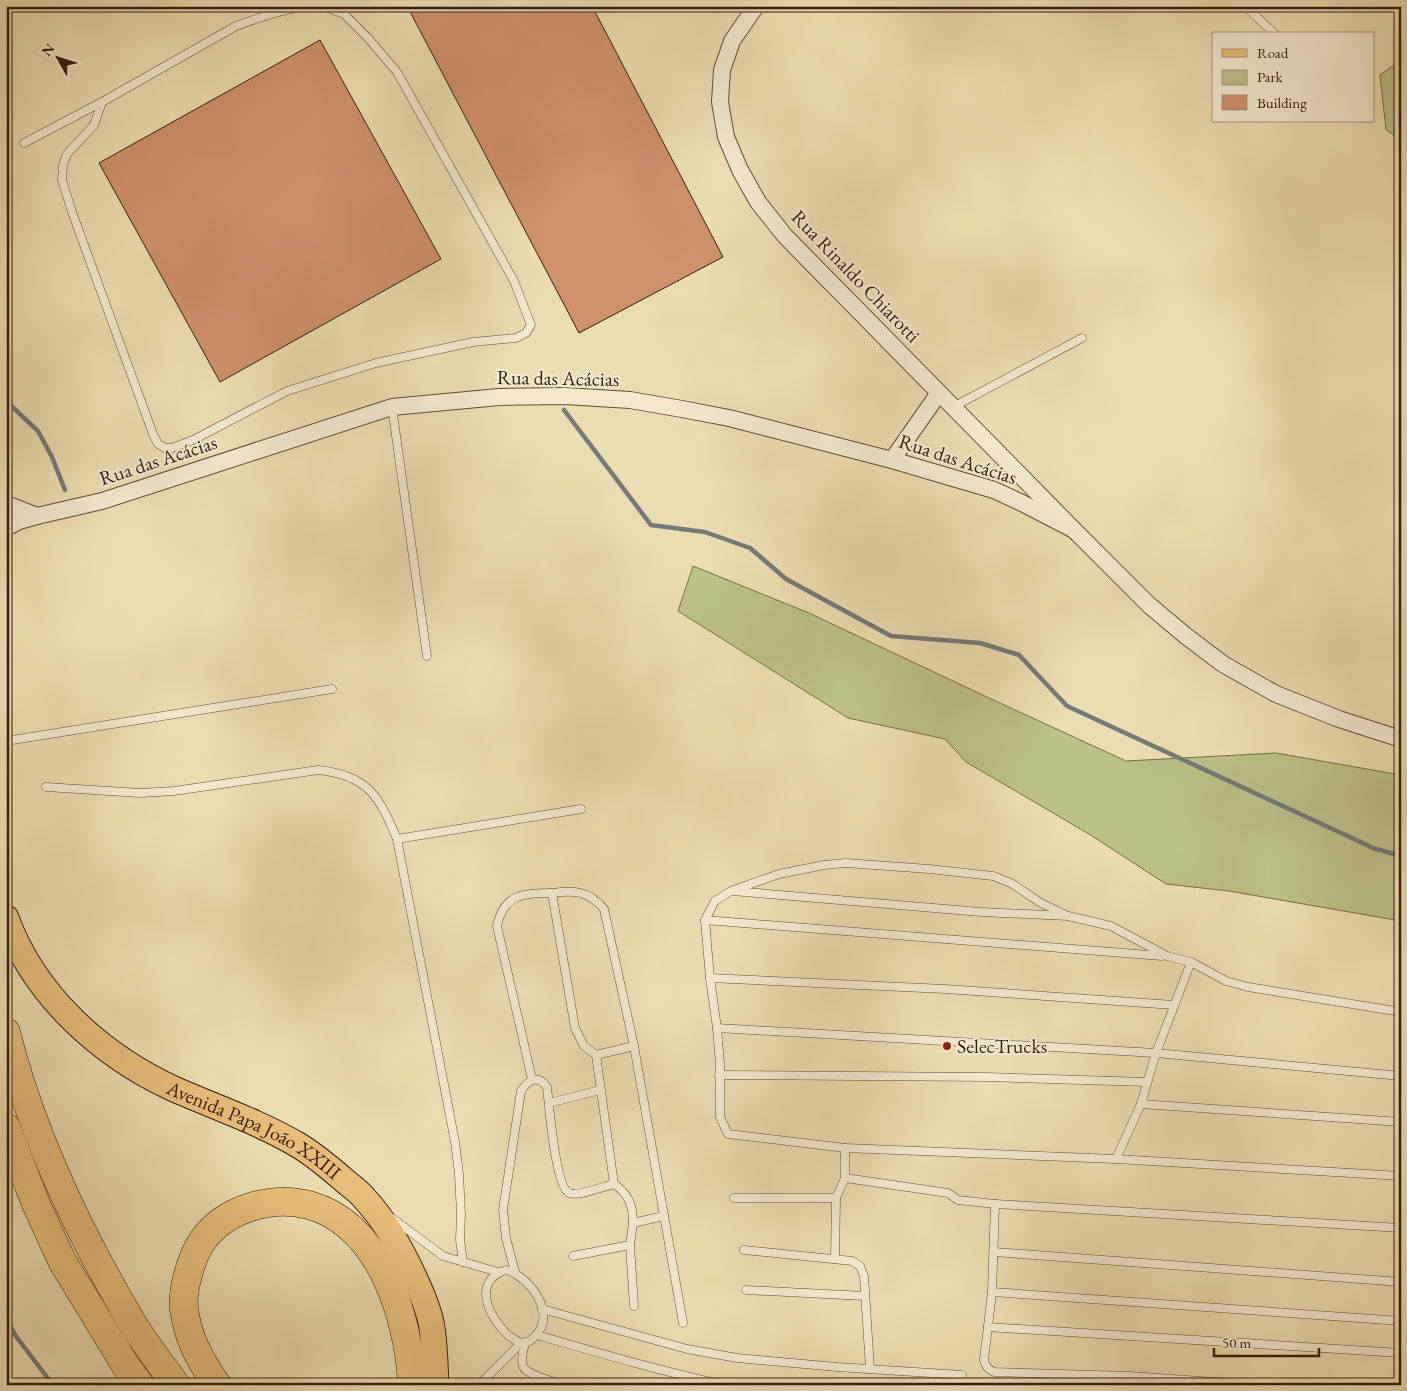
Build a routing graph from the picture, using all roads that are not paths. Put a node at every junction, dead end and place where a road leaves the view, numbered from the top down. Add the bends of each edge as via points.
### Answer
1 (308, 6) edge
2 (323, 6) edge
3 (756, 6) edge
4 (1245, 6) edge
5 (1272, 32) edge
6 (102, 102) junction
7 (24, 143) dead end
8 (1082, 338) dead end
9 (939, 393) junction
10 (392, 407) junction
11 (953, 407) junction
12 (892, 460) junction
13 (6, 504) edge
14 (37, 516) junction
15 (6, 528) edge
16 (1074, 530) junction
17 (427, 656) dead end
18 (332, 689) dead end
19 (1401, 739) edge
20 (6, 741) edge
21 (46, 787) dead end
22 (581, 809) dead end
23 (398, 839) junction
24 (731, 891) junction
25 (552, 892) junction
26 (1068, 916) junction
27 (6, 918) edge
28 (705, 920) junction
29 (1167, 956) junction
30 (1191, 962) junction
31 (710, 978) junction
32 (1174, 1004) junction
33 (1401, 1012) edge
34 (717, 1028) junction
35 (6, 1032) edge
36 (634, 1046) junction
37 (1156, 1053) junction
38 (596, 1055) junction
39 (719, 1075) junction
40 (1401, 1076) edge
41 (532, 1079) junction
42 (1147, 1082) junction
43 (600, 1090) junction
44 (549, 1103) junction
45 (1141, 1104) junction
46 (1401, 1122) edge
47 (6, 1126) edge
48 (846, 1148) junction
49 (1116, 1159) junction
50 (1401, 1176) edge
51 (845, 1178) junction
52 (614, 1184) junction
53 (364, 1198) junction
54 (734, 1198) dead end
55 (836, 1198) junction
56 (995, 1204) junction
57 (664, 1216) junction
58 (632, 1223) junction
59 (1401, 1228) edge
60 (630, 1245) junction
61 (744, 1250) dead end
62 (994, 1252) junction
63 (573, 1256) dead end
64 (835, 1259) junction
65 (463, 1262) junction
66 (498, 1272) junction
67 (515, 1272) junction
68 (1401, 1282) edge
69 (746, 1290) dead end
70 (992, 1292) junction
71 (865, 1296) junction
72 (634, 1306) dead end
73 (542, 1309) junction
74 (1401, 1321) edge
75 (682, 1323) dead end
76 (988, 1328) junction
77 (537, 1334) junction
78 (523, 1343) junction
79 (1401, 1354) edge
80 (870, 1369) junction
81 (962, 1375) dead end
82 (140, 1385) edge
83 (176, 1385) edge
84 (217, 1385) edge
85 (412, 1385) edge
86 (436, 1385) edge
87 (479, 1385) edge
88 (562, 1385) edge
89 (724, 1385) edge
90 (1256, 1385) edge

1 - 6 lane via 291,8 236,26
2 - 6 lane via 344,14 397,72 514,281 530,326 526,333 516,338 473,342 376,363 287,391 193,440 165,448 158,444 146,416 62,180 67,154 94,125
3 - 9 street, Rua Rinaldo Chiarotti via 732,41 722,70 720,102 726,137 740,170 758,202 785,236
4 - 5 lane
6 - 7 lane
8 - 11 lane
9 - 11 street, Rua Rinaldo Chiarotti
9 - 12 street
10 - 12 street, Rua das Acácias via 499,397 565,396 630,400 730,418
10 - 14 street, Rua das Acácias via 102,501
10 - 17 lane
11 - 16 street, Rua Rinaldo Chiarotti
12 - 16 street, Rua das Acácias via 994,490
13 - 14 street
14 - 15 street, Rua das Acácias
16 - 19 street, Rua Rinaldo Chiarotti via 1149,605 1223,664 1276,694
18 - 20 lane
21 - 23 lane via 140,793 318,770 335,772 366,786 378,800
22 - 23 lane
23 - 65 lane via 455,1142
24 - 26 lane
24 - 26 lane via 779,874 824,865 846,863 929,869 993,876 1011,882 1041,903
24 - 28 lane via 715,901
25 - 36 lane via 576,891 596,899 604,909
25 - 38 lane via 575,1028 584,1046
25 - 41 lane via 536,893 508,902 500,912 497,926
26 - 29 lane via 1111,926
27 - 53 main road, Avenida Papa João XXIII via 39,982 58,1006 102,1045 172,1088 298,1145
28 - 29 lane
28 - 31 lane
29 - 30 lane
30 - 32 lane
30 - 33 lane via 1226,981 1248,987
31 - 32 lane
31 - 34 lane
32 - 37 lane
34 - 37 lane
34 - 39 lane
35 - 83 highway via 34,1123 65,1200 112,1289
36 - 38 lane
36 - 57 lane
37 - 40 lane
37 - 42 lane
38 - 43 lane
39 - 42 lane
39 - 48 lane via 720,1117 728,1134
41 - 44 lane via 539,1079 548,1087
41 - 67 lane via 520,1091 503,1210
42 - 45 lane
43 - 44 lane
43 - 52 lane
44 - 52 lane via 560,1179 565,1189 576,1194
45 - 46 lane
45 - 49 lane
47 - 82 highway via 62,1262
48 - 49 lane
48 - 51 lane
49 - 50 lane
51 - 55 lane
51 - 56 lane via 948,1193 958,1200
52 - 58 lane via 631,1203
53 - 65 lane via 443,1256
53 - 86 main road, Avenida Papa João XXIII via 383,1221 420,1291 432,1327
54 - 55 lane
55 - 64 lane
56 - 59 lane
56 - 62 lane
57 - 58 lane
57 - 75 lane
58 - 60 lane
60 - 63 lane
60 - 72 lane
61 - 64 lane
62 - 68 lane
62 - 70 lane
64 - 71 lane via 852,1261 860,1266
65 - 66 lane
66 - 67 lane
66 - 78 lane via 486,1289 486,1301 503,1330
67 - 73 lane via 533,1288
69 - 71 lane
70 - 74 lane
70 - 76 lane
71 - 80 lane
73 - 77 lane via 543,1317
73 - 80 lane via 687,1349 736,1358
76 - 79 lane
76 - 90 lane via 984,1360 994,1372 1130,1376
77 - 78 lane
77 - 89 lane via 609,1357
78 - 87 lane
78 - 88 lane via 522,1366 528,1373
80 - 81 lane
84 - 85 highway via 200,1360 184,1307 185,1284 192,1260 203,1240 221,1222 261,1203 283,1202 308,1205 329,1213 345,1223 366,1244 388,1281 404,1324

